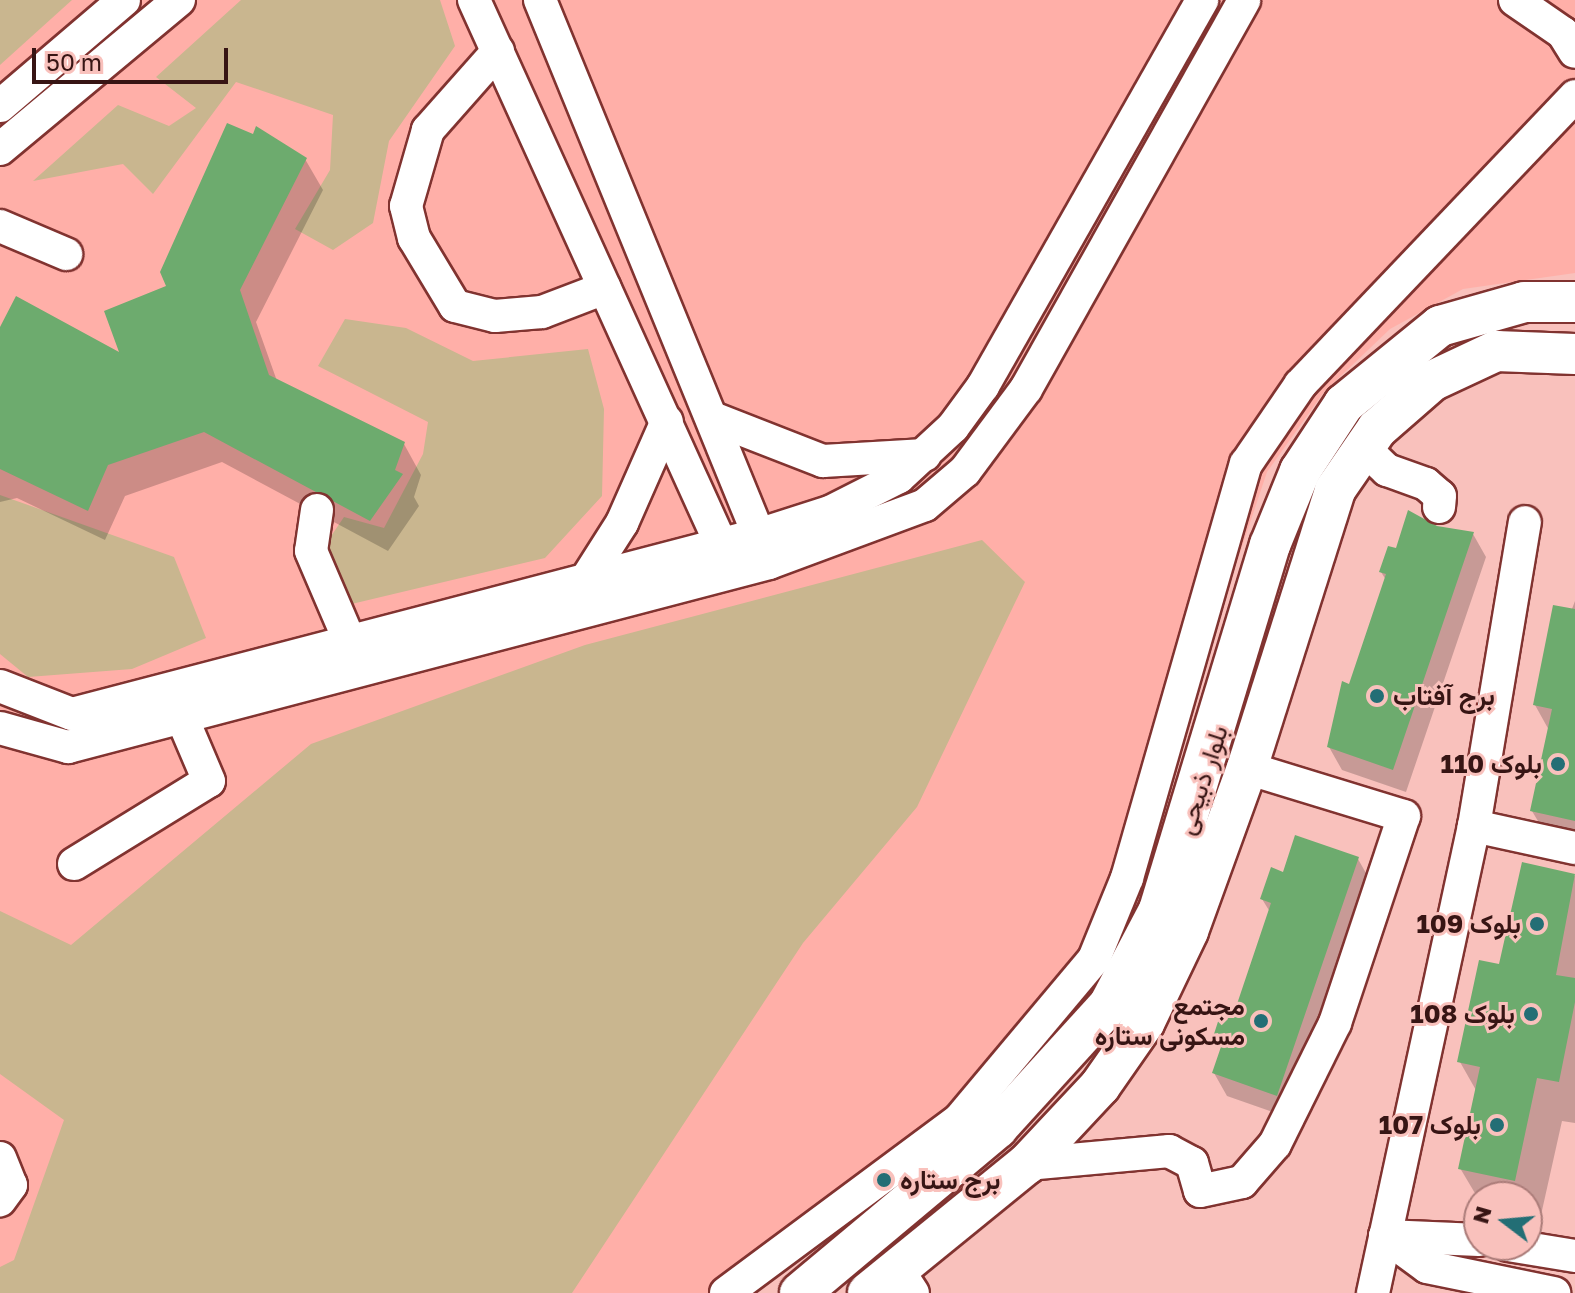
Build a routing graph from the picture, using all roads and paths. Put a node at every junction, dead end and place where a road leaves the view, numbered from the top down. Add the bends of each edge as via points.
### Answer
1 (124, 0) edge
2 (179, 0) edge
3 (474, 0) edge
4 (540, 0) edge
5 (1202, 0) edge
6 (1244, 0) edge
7 (1515, 0) edge
8 (498, 51) junction
9 (1575, 52) edge
10 (1575, 96) edge
11 (0, 106) edge
12 (0, 149) edge
13 (0, 226) edge
14 (66, 254) dead end
15 (605, 288) junction
16 (1575, 302) edge
17 (1575, 354) edge
18 (715, 419) junction
19 (667, 421) junction
20 (1364, 448) junction
21 (925, 455) junction
22 (1439, 507) dead end
23 (317, 510) dead end
24 (1525, 522) dead end
25 (765, 549) junction
26 (727, 558) junction
27 (585, 581) junction
28 (350, 642) junction
29 (0, 686) edge
30 (175, 703) junction
31 (0, 728) edge
32 (1247, 768) junction
33 (1474, 826) junction
34 (1575, 848) edge
35 (74, 864) dead end
36 (0, 1158) edge
37 (1027, 1164) junction
38 (0, 1200) edge
39 (867, 1232) junction
40 (1385, 1236) junction
41 (1463, 1239) edge
42 (1543, 1251) edge
43 (1575, 1256) edge
44 (892, 1284) edge
45 (726, 1293) edge
46 (800, 1293) edge
47 (1373, 1293) edge
48 (1554, 1293) edge

1 - 11 street
2 - 12 street
3 - 8 street
4 - 18 street
5 - 21 street via 983,386
6 - 25 street via 1026,389 972,462 902,517
7 - 9 street via 1563,33
8 - 15 street
8 - 15 street via 428,130 406,206 414,238 455,306 495,316 542,312
10 - 45 street via 1300,385 1246,464 1127,878 1094,959 959,1120
13 - 14 street
15 - 19 street
16 - 39 main road, بلوار ذبیحی via 1524,302 1440,326 1344,404 1300,471 1270,545 1159,910 1109,1005 997,1128
17 - 20 main road, بلوار ذبیحی via 1528,348 1466,363 1432,381
18 - 21 street via 823,461
18 - 25 street
19 - 26 street
19 - 27 street via 622,523
20 - 22 street via 1387,470 1426,484 1440,496
20 - 32 main road, بلوار ذبیحی via 1335,490
21 - 25 street via 865,497
23 - 28 street via 311,551
24 - 33 street
25 - 26 street
26 - 27 street
26 - 30 street
27 - 28 street
28 - 30 street
29 - 30 street via 72,714
30 - 31 street via 68,747
30 - 35 street via 209,781
32 - 37 main road, بلوار ذبیحی via 1144,1023 1100,1086
32 - 37 street via 1404,816 1335,1023 1275,1144 1242,1182 1200,1191 1192,1163 1169,1151
33 - 34 street
33 - 40 street
36 - 38 street via 11,1185
37 - 44 main road, بلوار ذبیحی
39 - 44 main road
39 - 46 main road, بلوار ذبیحی
40 - 41 street
40 - 47 street
40 - 48 street via 1427,1267
42 - 43 street

